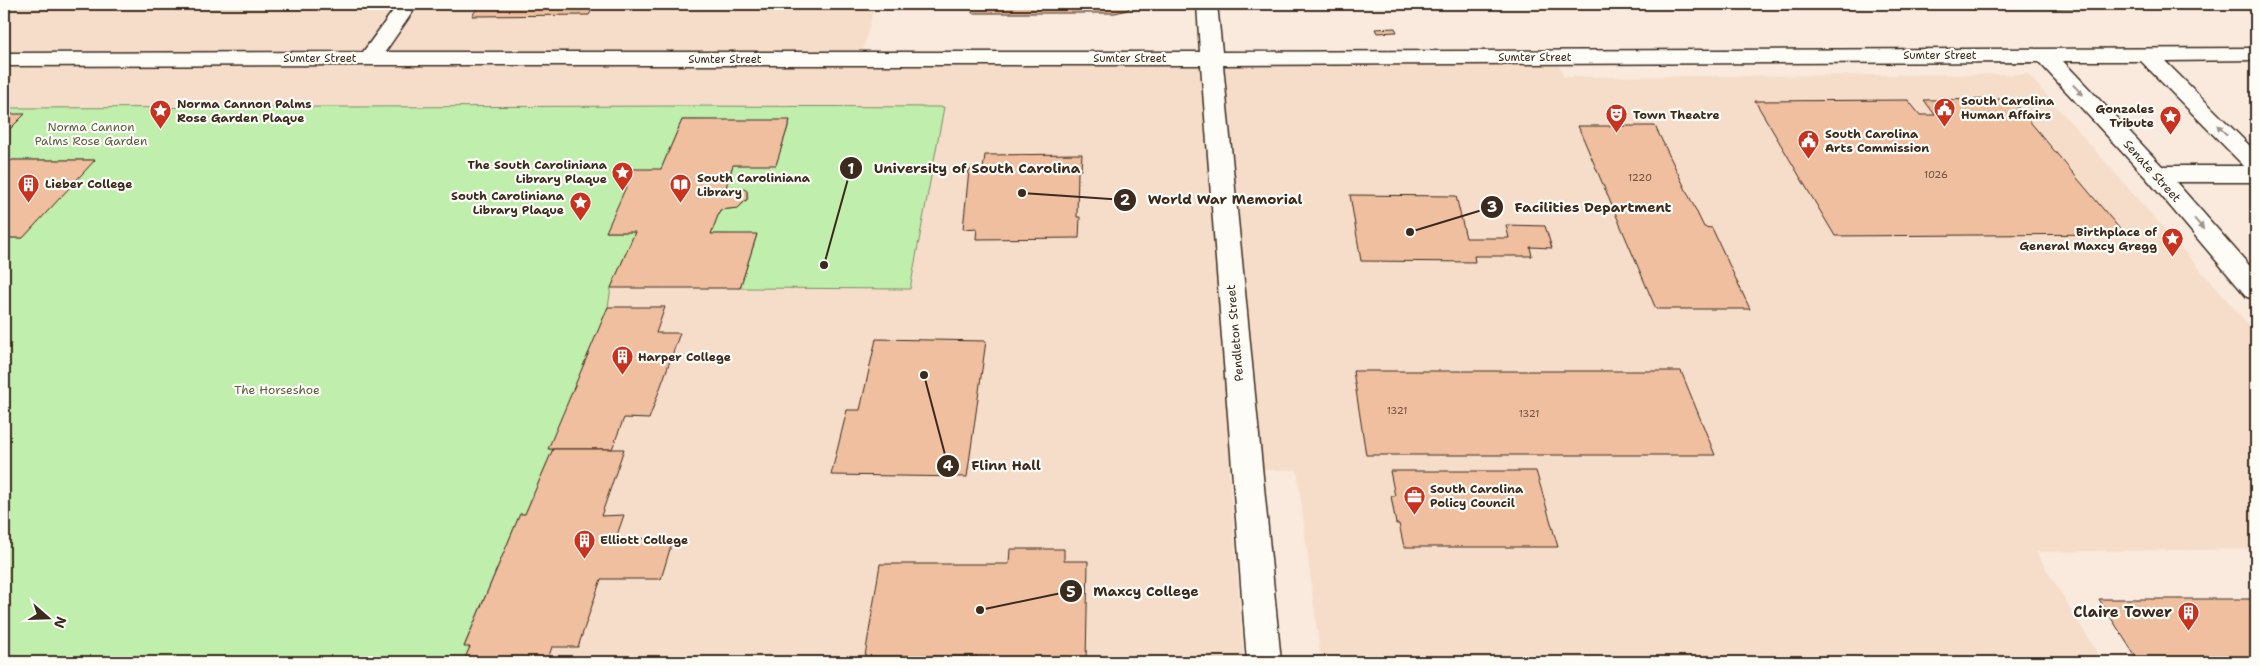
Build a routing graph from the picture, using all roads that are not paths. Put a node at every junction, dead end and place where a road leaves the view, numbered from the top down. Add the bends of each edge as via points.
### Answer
1 (408, 4) edge
2 (1207, 4) edge
3 (2146, 54) junction
4 (2256, 54) edge
5 (2044, 55) junction
6 (369, 58) junction
7 (1211, 58) junction
8 (4, 60) edge
9 (2256, 165) edge
10 (2156, 174) junction
11 (2256, 174) edge
12 (2256, 290) edge
13 (1264, 662) edge

1 - 6 street
2 - 7 street, Pendleton Street
3 - 4 street, Sumter Street
3 - 5 street, Sumter Street
9 -> 3 street
5 - 7 street, Sumter Street
5 -> 10 street, Senate Street
6 - 7 street, Sumter Street
6 - 8 street, Sumter Street
7 - 13 street, Pendleton Street
10 - 11 street
10 -> 12 street, Senate Street

